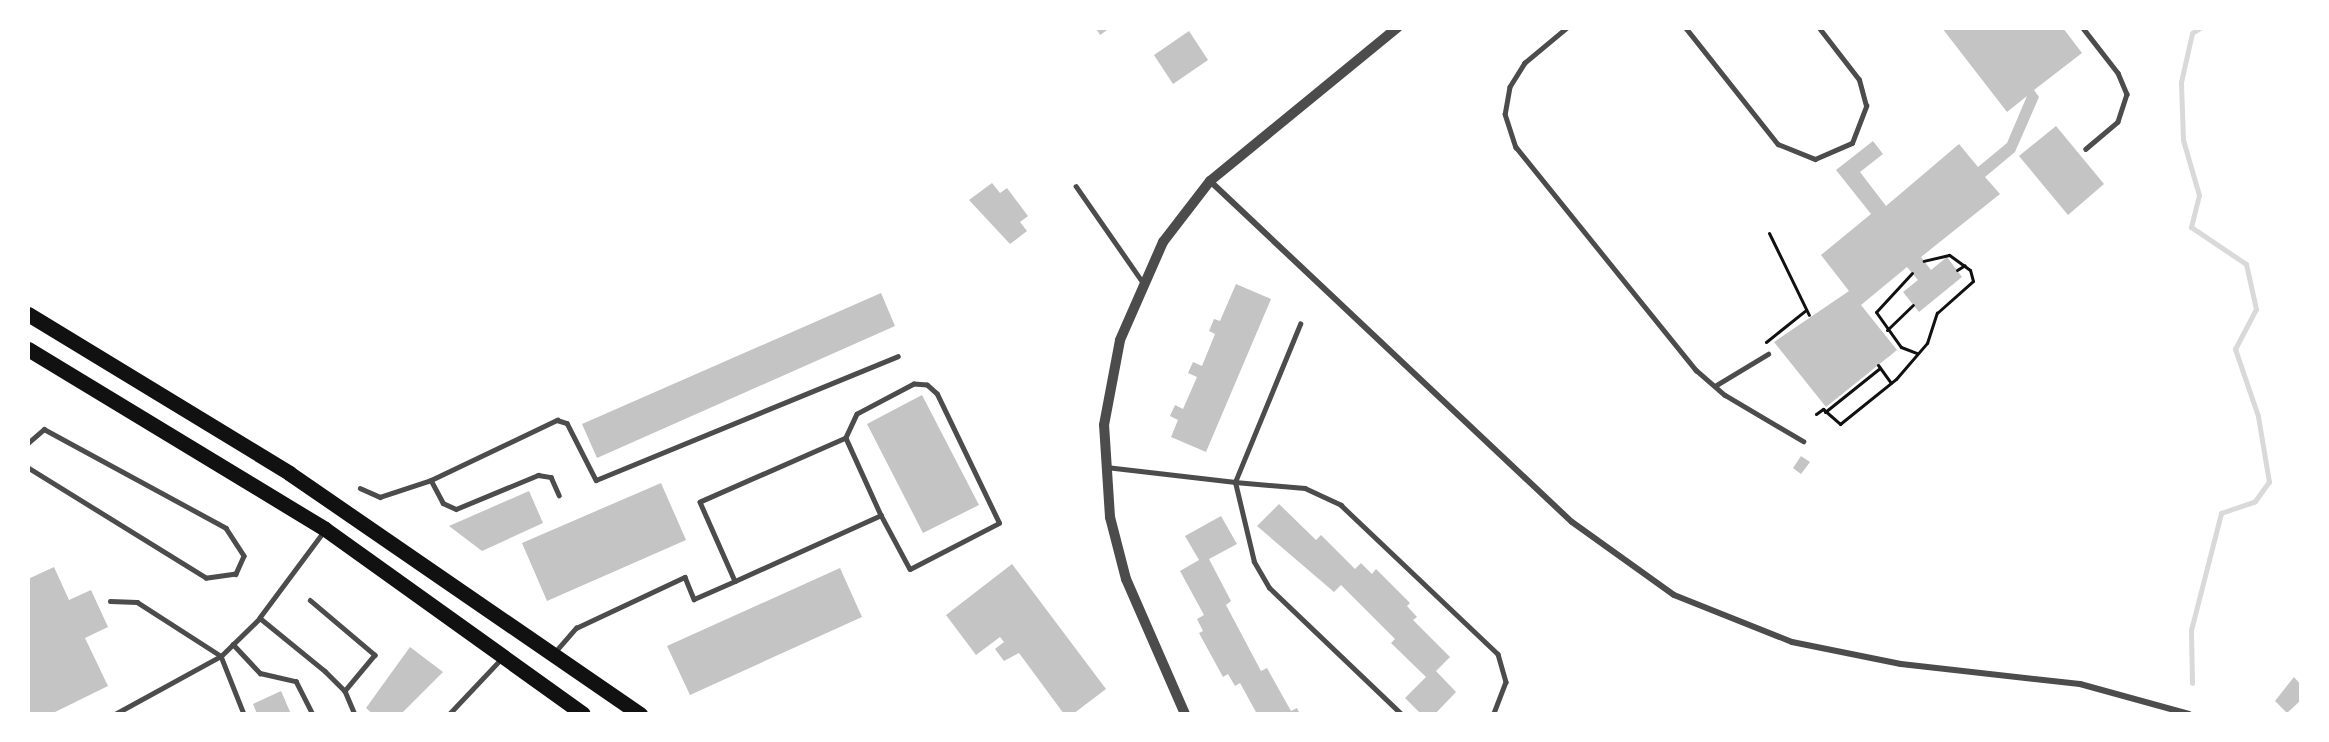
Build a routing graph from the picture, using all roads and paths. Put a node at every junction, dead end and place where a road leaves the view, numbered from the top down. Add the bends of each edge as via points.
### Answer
1 (1397, 28) edge
2 (1567, 28) edge
3 (1686, 28) edge
4 (1819, 28) edge
5 (2083, 28) edge
6 (2086, 149) dead end
7 (1210, 182) junction
8 (1076, 186) dead end
9 (1769, 233) dead end
10 (1924, 261) dead end
11 (1965, 265) junction
12 (1957, 270) dead end
13 (1912, 273) dead end
14 (1143, 281) junction
15 (1913, 305) dead end
16 (1806, 310) junction
17 (28, 314) edge
18 (1809, 315) dead end
19 (1300, 324) dead end
20 (1887, 330) junction
21 (1764, 344) dead end
22 (29, 350) edge
23 (1918, 353) junction
24 (1768, 354) dead end
25 (898, 356) dead end
26 (1892, 383) junction
27 (1715, 386) junction
28 (1825, 412) junction
29 (1816, 414) dead end
30 (846, 438) junction
31 (1803, 441) dead end
32 (28, 443) edge
33 (1104, 466) junction
34 (28, 468) edge
35 (430, 480) junction
36 (1235, 482) junction
37 (360, 488) dead end
38 (559, 495) dead end
39 (881, 515) junction
40 (326, 529) junction
41 (735, 581) junction
42 (310, 600) dead end
43 (110, 601) dead end
44 (260, 618) junction
45 (233, 644) junction
46 (554, 654) junction
47 (221, 656) junction
48 (504, 656) junction
49 (538, 682) junction
50 (345, 691) junction
51 (115, 714) edge
52 (244, 714) edge
53 (313, 714) edge
54 (355, 714) edge
55 (450, 714) edge
56 (570, 714) edge
57 (583, 714) edge
58 (640, 714) edge
59 (1185, 714) edge
60 (1401, 714) edge
61 (1494, 714) edge
62 (2189, 714) edge

1 - 7 street
2 - 27 lane via 1525,63 1512,82 1505,109 1510,136 1696,370
3 - 4 lane via 1778,144 1815,159 1852,143 1866,106 1859,80
5 - 6 lane via 2118,73 2127,94 2118,122
7 - 14 street via 1164,242
7 - 62 street via 1572,522 1674,596 1792,642 1901,664 2080,684
8 - 14 lane
9 - 16 path
10 - 11 path via 1949,255
11 - 12 path
11 - 23 path via 1972,283 1936,315 1930,338
13 - 20 path via 1876,310
14 - 33 street via 1108,385
15 - 20 path
16 - 18 path
16 - 21 path
17 - 46 main road via 289,473
19 - 36 lane
20 - 23 path via 1901,347
22 - 40 main road
23 - 26 path
24 - 27 lane
25 - 35 lane via 596,480 567,423 557,420
26 - 28 path via 1841,424
26 - 28 path via 1879,367
27 - 31 lane
28 - 29 path
30 - 39 lane
30 - 39 lane via 857,414 914,384 927,386 945,408 999,523 910,569
30 - 41 lane via 700,502
32 - 34 lane via 44,429 226,528 240,542 244,556 236,574 206,578
33 - 36 lane
33 - 59 street via 1126,579
35 - 37 lane via 380,497
35 - 38 lane via 442,503 456,508 538,475 552,477
36 - 60 lane via 1254,562 1269,588
36 - 61 lane via 1305,488 1341,505 1498,654 1506,682
39 - 41 lane
40 - 44 lane
40 - 48 main road
41 - 46 lane via 694,599 686,577 576,628
42 - 50 lane via 375,655
43 - 47 lane via 137,602
44 - 45 lane
44 - 50 lane
45 - 47 lane
45 - 53 lane via 260,674 296,681
46 - 58 main road
47 - 51 lane
47 - 52 lane
48 - 49 main road
48 - 55 lane
49 - 56 main road
49 - 57 main road
50 - 54 lane

